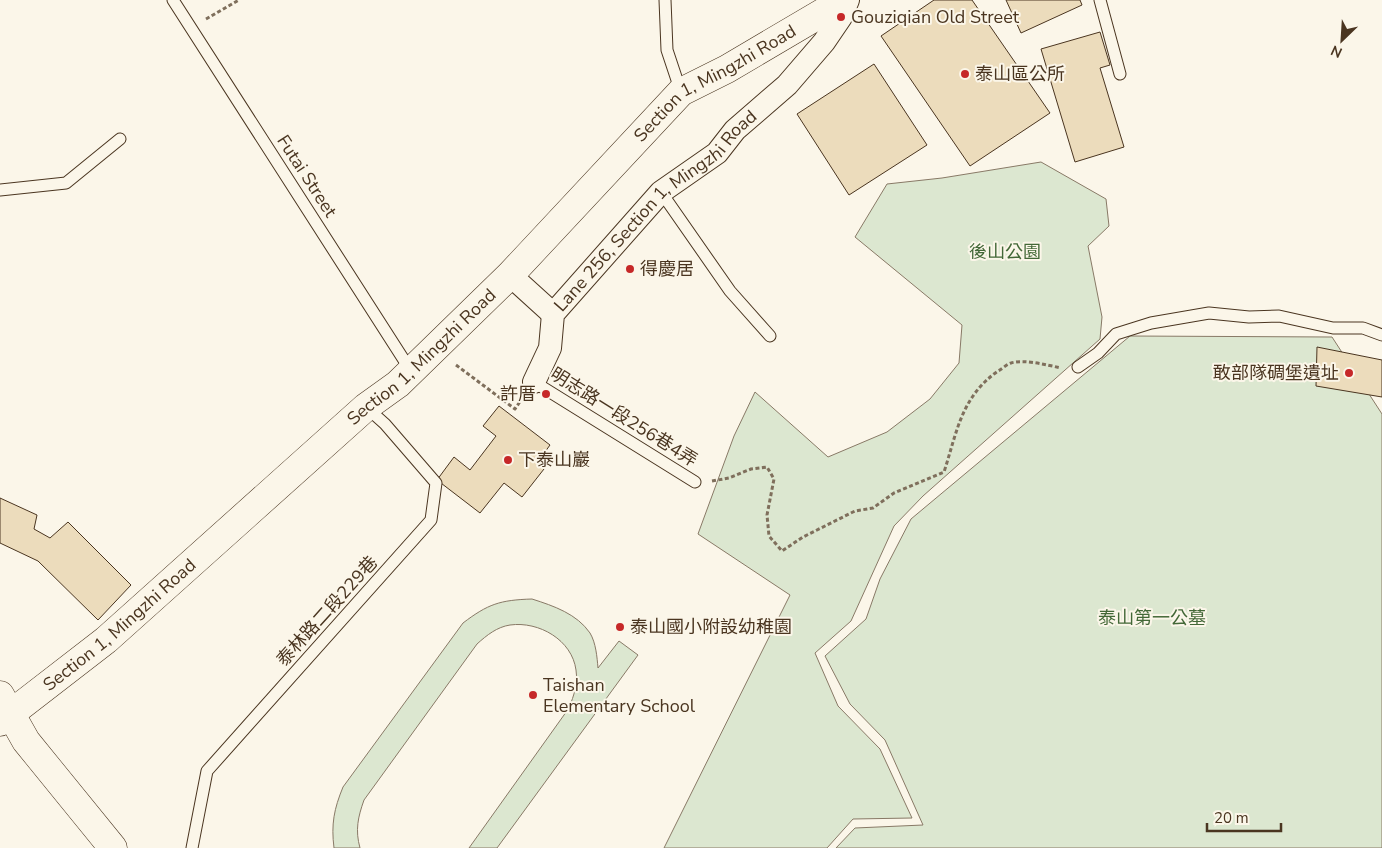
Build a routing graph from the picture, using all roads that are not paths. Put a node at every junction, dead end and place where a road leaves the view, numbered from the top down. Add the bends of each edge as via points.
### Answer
1 (173, 0) edge
2 (665, 0) edge
3 (844, 0) edge
4 (848, 0) edge
5 (1100, 0) edge
6 (1120, 74) dead end
7 (681, 92) junction
8 (120, 139) dead end
9 (0, 190) edge
10 (661, 192) junction
11 (510, 275) junction
12 (553, 314) junction
13 (770, 336) dead end
14 (1382, 336) edge
15 (1078, 367) road end
16 (412, 372) junction
17 (534, 382) joint
18 (366, 407) junction
19 (695, 482) road end
20 (3, 710) edge
21 (113, 848) edge
22 (192, 848) edge

1 - 16 lane, Futai Street
2 - 7 lane via 667,50
3 - 7 main road, Section 1, Mingzhi Road via 727,69
4 - 10 street, Lane 256, Section 1, Mingzhi Road via 841,18 824,42 787,85 734,130 717,152
5 - 6 lane
7 - 11 main road, Section 1, Mingzhi Road
8 - 9 lane via 66,183
10 - 12 street, Lane 256, Section 1, Mingzhi Road
10 - 13 lane via 730,291
11 - 12 street
11 - 16 main road, Section 1, Mingzhi Road
12 - 17 street, Lane 256, Section 1, Mingzhi Road via 550,348
14 - 15 lane via 1363,328 1334,328 1280,316 1208,313 1152,323 1116,334 1098,353
16 - 18 main road, Section 1, Mingzhi Road
17 - 19 lane, 明志路一段256巷4弄
18 - 20 main road, Section 1, Mingzhi Road via 106,640
18 - 22 lane, 泰林路二段229巷 via 436,483 431,520 207,771
20 - 21 main road

